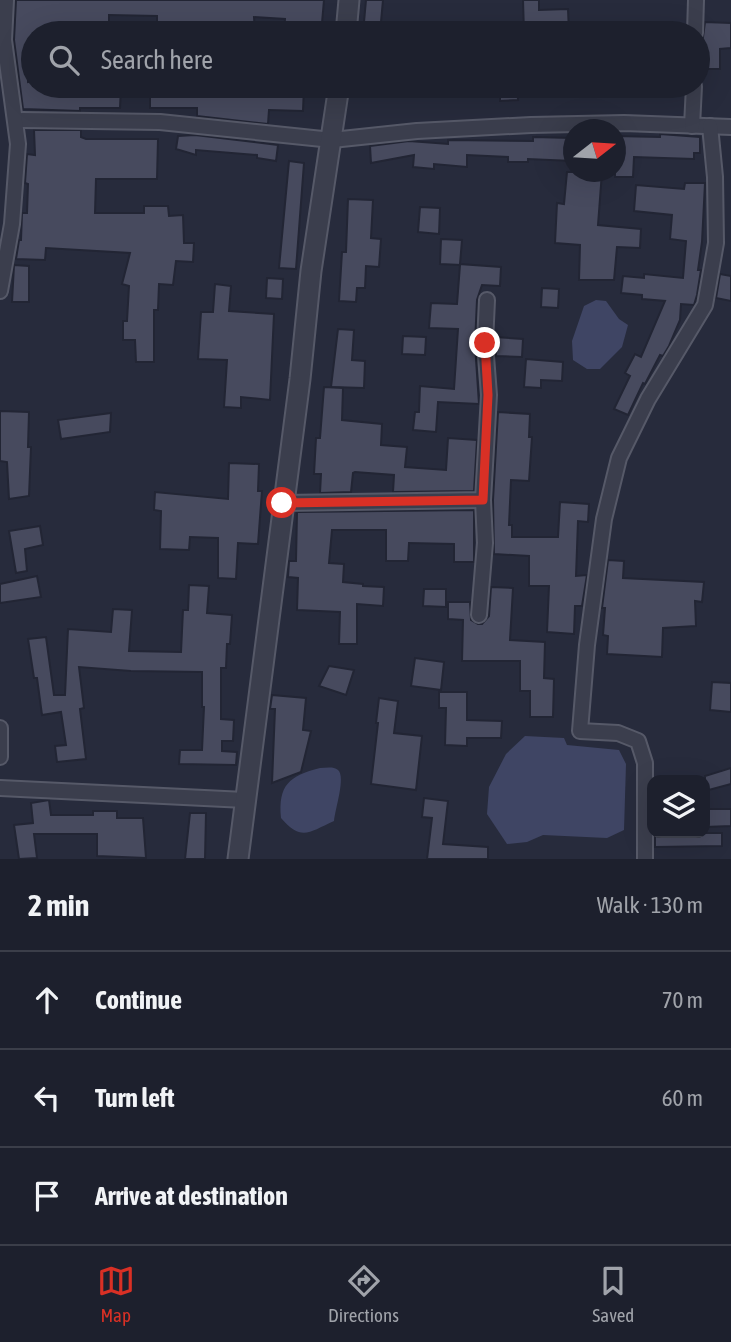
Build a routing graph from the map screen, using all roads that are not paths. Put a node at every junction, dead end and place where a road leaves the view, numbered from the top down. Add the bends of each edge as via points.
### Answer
1 (6, 0) edge
2 (349, 0) edge
3 (696, 0) edge
4 (347, 21) edge
5 (695, 21) edge
6 (337, 98) edge
7 (693, 98) edge
8 (22, 120) dead end
9 (692, 125) junction
10 (710, 126) junction
11 (731, 127) edge
12 (331, 140) junction
13 (0, 291) edge
14 (487, 300) dead end
15 (483, 500) junction
16 (282, 503) junction
17 (479, 615) dead end
18 (0, 728) edge
19 (0, 757) edge
20 (0, 788) edge
21 (245, 800) junction
22 (237, 859) edge
23 (645, 859) edge

1 - 13 street via 5,40 18,144 12,225
2 - 4 street
3 - 5 street
6 - 12 street
7 - 9 street
8 - 12 street via 160,122
9 - 10 street
9 - 12 street via 531,124
10 - 11 street
10 - 23 street via 716,243 705,305 619,457 604,519 587,645 580,730 618,733 638,741 645,763
12 - 16 street
14 - 15 street
15 - 16 street
15 - 17 street
16 - 21 street
18 - 19 street
20 - 21 street
21 - 22 street

